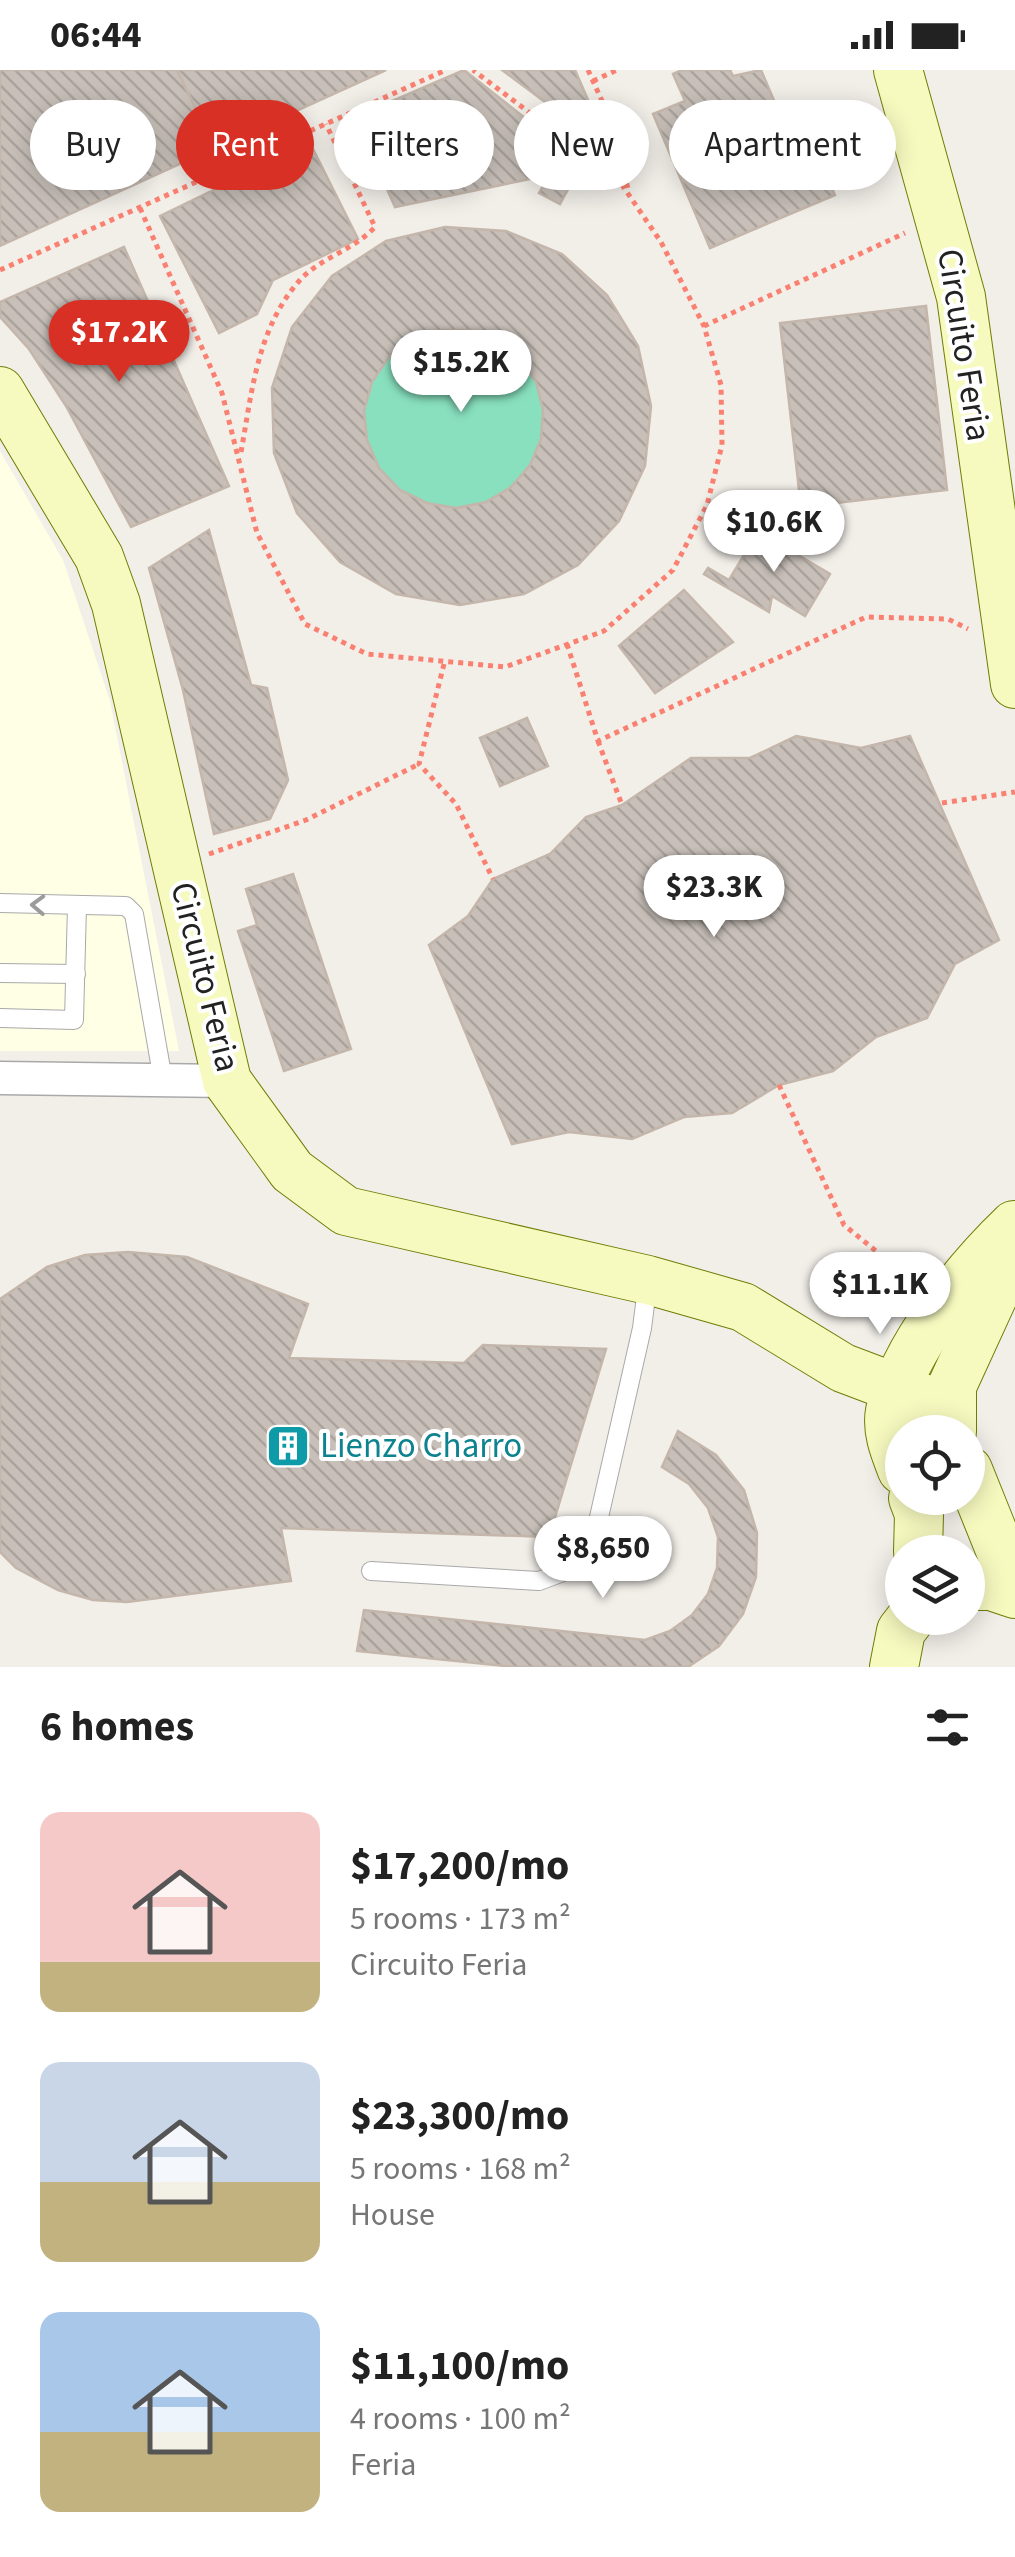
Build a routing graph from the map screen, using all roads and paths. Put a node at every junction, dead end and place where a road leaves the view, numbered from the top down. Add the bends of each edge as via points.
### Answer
1 (446, 70) edge
2 (474, 70) edge
3 (588, 70) edge
4 (617, 70) edge
5 (898, 70) edge
6 (593, 81) junction
7 (326, 124) junction
8 (630, 197) junction
9 (140, 208) junction
10 (942, 216) junction
11 (0, 270) edge
12 (704, 326) junction
13 (0, 390) edge
14 (240, 455) junction
15 (991, 522) junction
16 (1015, 565) edge
17 (567, 644) junction
18 (444, 664) junction
19 (1013, 667) edge
20 (598, 741) junction
21 (419, 764) junction
22 (1015, 792) edge
23 (942, 803) dead end
24 (622, 805) dead end
25 (178, 865) junction
26 (493, 879) dead end
27 (0, 904) edge
28 (77, 906) junction
29 (0, 973) edge
30 (76, 974) junction
31 (0, 1018) edge
32 (0, 1078) edge
33 (164, 1080) junction
34 (228, 1081) junction
35 (778, 1085) dead end
36 (1014, 1223) edge
37 (648, 1280) junction
38 (915, 1300) dead end
39 (898, 1387) junction
40 (892, 1415) edge
41 (942, 1415) edge
42 (950, 1415) edge
43 (985, 1514) edge
44 (371, 1571) dead end
45 (985, 1586) edge
46 (1015, 1591) edge

1 - 7 path
2 - 8 path via 618,178
3 - 6 path
4 - 6 path
5 - 10 street, Circuito Feria
6 - 8 path via 612,123
7 - 9 path
7 - 14 path via 375,227 301,278 263,339
8 - 12 path
9 - 11 path
9 - 14 path via 222,393
10 - 12 path
10 - 15 street, Circuito Feria via 962,297
12 - 17 path via 720,386 722,445 707,505 674,570 604,631
13 - 25 street, Circuito Feria via 48,465 116,604
14 - 18 path via 257,533 305,624 368,654
15 - 16 lane
15 - 19 street, Circuito Feria
17 - 18 path via 505,666
17 - 20 path
18 - 21 path
19 - 20 path via 948,619 866,617
20 - 24 path
21 - 25 path via 306,820
21 - 26 path via 456,804
22 - 23 path
25 - 34 street, Circuito Feria
28 -> 27 lane
28 - 30 lane
28 - 33 lane via 126,906 134,914
29 - 30 lane
30 - 31 lane via 74,1020
32 - 33 street
33 - 34 street
34 - 37 street, Circuito Feria via 292,1171 346,1211
35 - 38 path via 844,1226 897,1268
36 - 39 street via 976,1261
36 - 42 street via 1002,1277 952,1386
37 - 39 street, Circuito Feria via 743,1308 844,1368
37 - 44 lane via 592,1548 571,1569 539,1580
39 - 40 street
39 - 41 street, Circuito Feria
43 - 46 street
45 - 46 street

